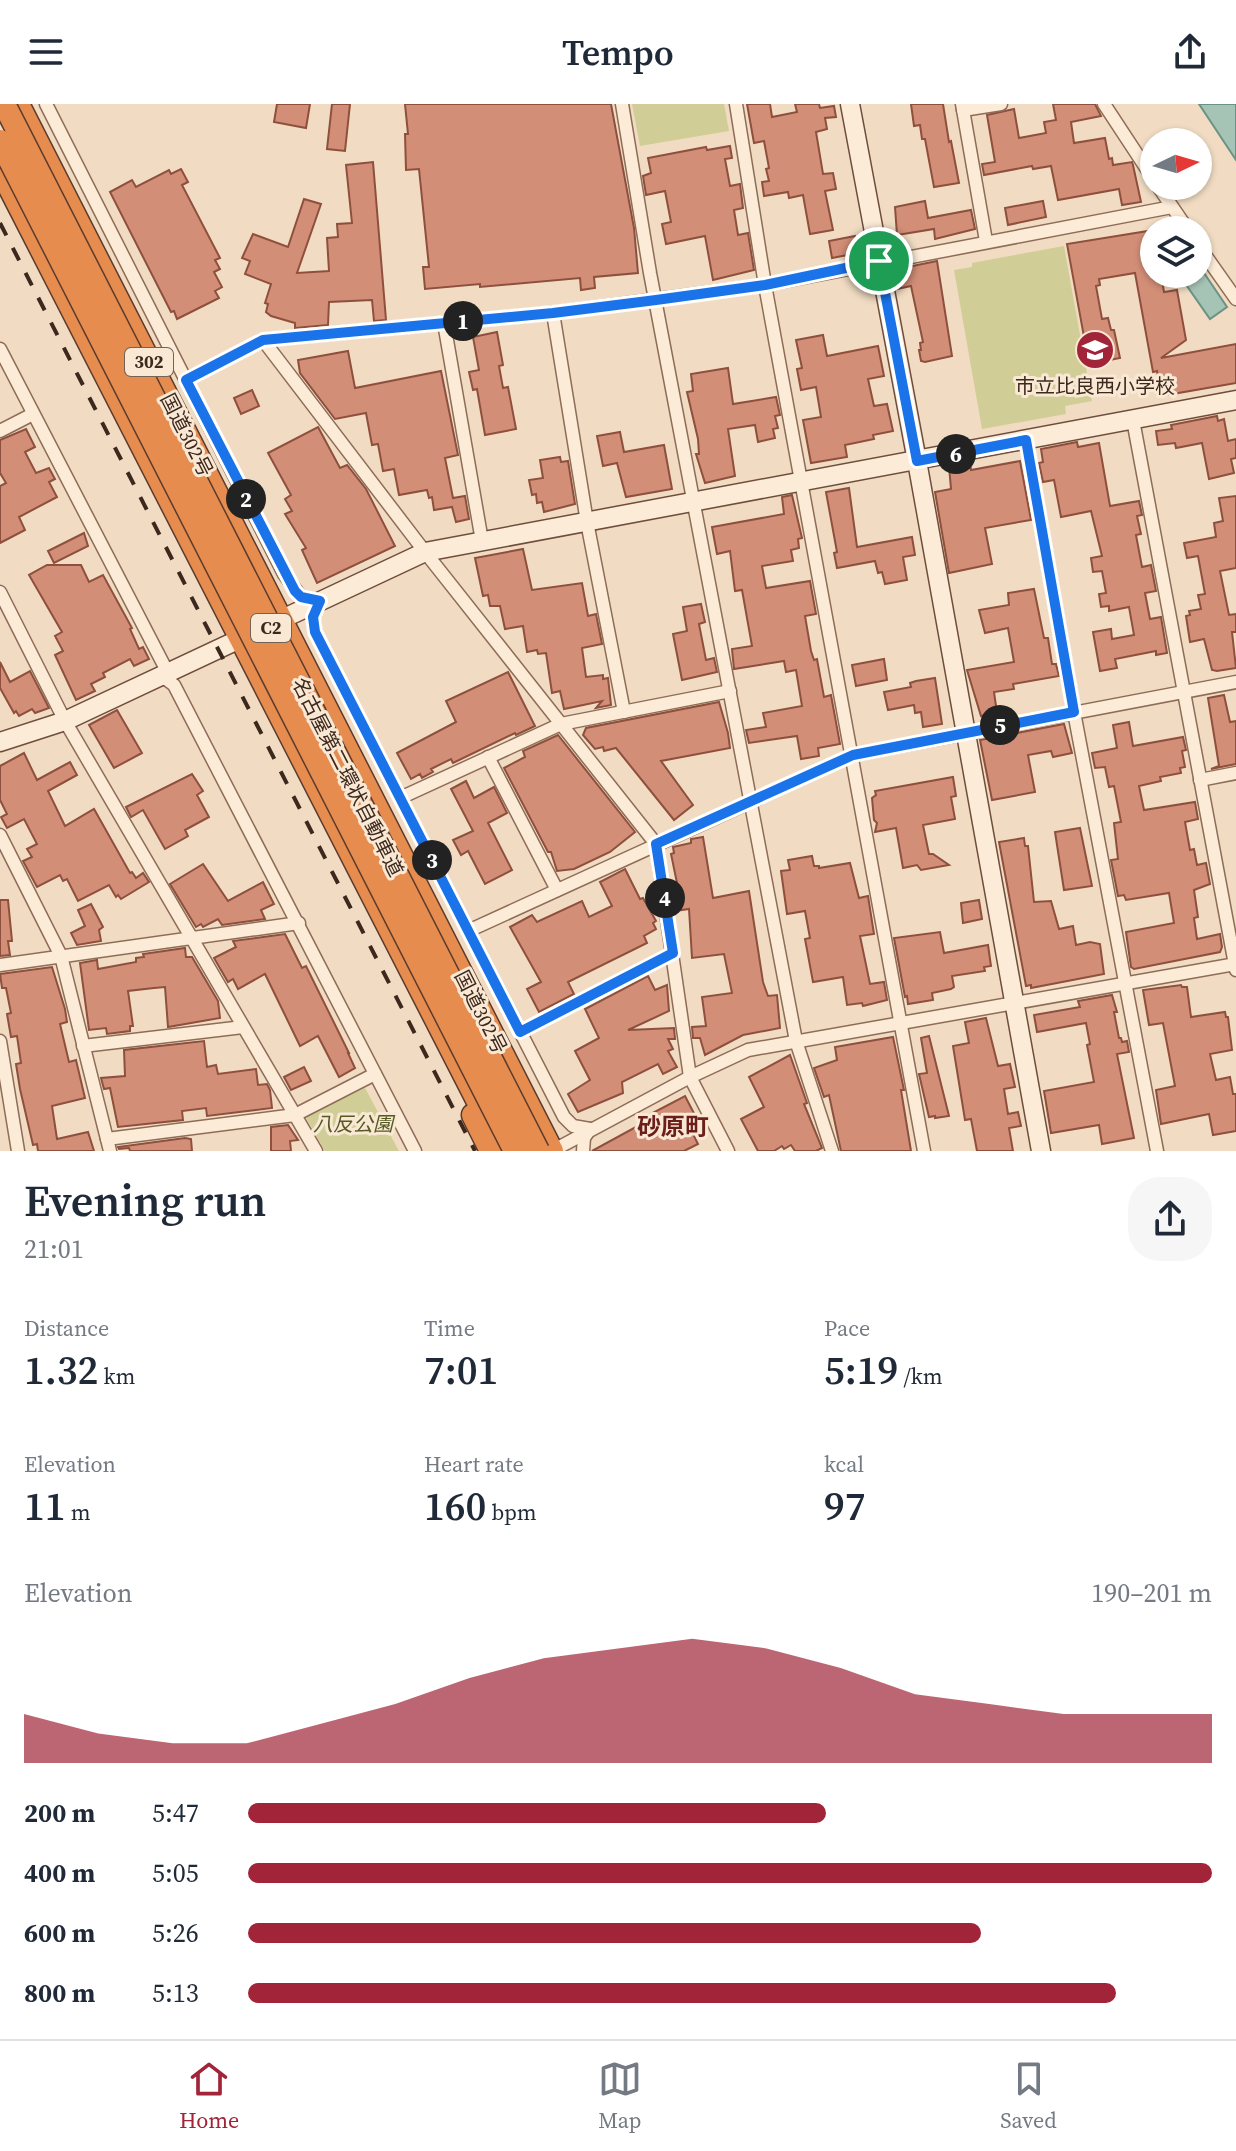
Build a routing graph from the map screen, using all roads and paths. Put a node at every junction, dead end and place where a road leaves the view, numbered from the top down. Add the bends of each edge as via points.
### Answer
1 (4, 104) edge
2 (18, 104) edge
3 (46, 104) edge
4 (622, 104) edge
5 (736, 104) edge
6 (850, 104) edge
7 (1001, 104) edge
8 (1104, 104) edge
9 (962, 107) edge
10 (0, 141) edge
11 (66, 143) junction
12 (1140, 159) edge
13 (0, 169) edge
14 (0, 186) edge
15 (59, 186) junction
16 (1167, 200) edge
17 (1172, 207) junction
18 (1178, 216) edge
19 (986, 241) junction
20 (879, 261) junction
21 (1212, 265) edge
22 (765, 285) junction
23 (1236, 299) edge
24 (656, 300) junction
25 (553, 313) junction
26 (444, 323) junction
27 (263, 340) junction
28 (0, 349) edge
29 (186, 380) junction
30 (1236, 400) edge
31 (124, 412) junction
32 (33, 414) junction
33 (1133, 420) junction
34 (0, 431) edge
35 (1026, 440) junction
36 (917, 461) junction
37 (234, 475) junction
38 (803, 483) junction
39 (695, 502) junction
40 (227, 514) junction
41 (587, 522) junction
42 (482, 541) junction
43 (425, 552) junction
44 (0, 592) edge
45 (320, 601) junction
46 (281, 619) junction
47 (241, 639) junction
48 (162, 676) junction
49 (1236, 682) edge
50 (318, 691) junction
51 (730, 691) junction
52 (1183, 691) junction
53 (352, 705) junction
54 (624, 712) junction
55 (1074, 712) junction
56 (65, 721) junction
57 (561, 724) junction
58 (965, 731) junction
59 (0, 742) edge
60 (853, 755) junction
61 (488, 757) junction
62 (1236, 773) edge
63 (1200, 780) junction
64 (400, 798) junction
65 (323, 800) junction
66 (751, 801) junction
67 (0, 835) edge
68 (656, 844) junction
69 (6, 858) edge
70 (557, 890) junction
71 (299, 923) junction
72 (468, 931) junction
73 (191, 938) junction
74 (673, 953) junction
75 (61, 956) junction
76 (482, 957) junction
77 (0, 965) edge
78 (1236, 966) edge
79 (1127, 984) junction
80 (1014, 1003) junction
81 (477, 1004) junction
82 (902, 1023) junction
83 (243, 1027) junction
84 (520, 1032) junction
85 (0, 1041) edge
86 (796, 1041) junction
87 (83, 1046) junction
88 (375, 1074) junction
89 (690, 1077) junction
90 (295, 1115) junction
91 (590, 1129) junction
92 (108, 1145) edge
93 (18, 1151) edge
94 (316, 1151) edge
95 (415, 1151) edge
96 (491, 1151) edge
97 (503, 1151) edge
98 (515, 1151) edge
99 (538, 1151) edge
100 (552, 1151) edge
101 (583, 1151) edge
102 (728, 1151) edge
103 (832, 1151) edge
104 (924, 1151) edge
105 (1041, 1151) edge
106 (1157, 1151) edge

1 - 99 highway, 名古屋第二環状自動車道 / C2, bridge
2 - 15 highway, 国道302号 / 302
3 - 11 street
4 - 24 street
5 - 22 street
6 - 20 street
7 - 9 street
8 - 12 street
9 - 19 street
10 - 98 highway, 名古屋第二環状自動車道 / C2, bridge
11 - 15 street
11 - 29 street
13 - 31 highway, 302
14 - 31 highway via 86,354
15 - 40 highway, 国道302号 / 302
16 - 17 street
17 - 18 street
17 - 19 street
19 - 20 street
20 - 22 street
20 - 36 street
21 - 23 street
22 - 24 street
22 - 38 street
24 - 25 street
24 - 39 street
25 - 26 street
25 - 41 street
26 - 27 street
26 - 42 street
27 - 29 street
27 - 43 street
28 - 32 street
29 - 37 street
30 - 33 street
31 - 47 highway, 302
32 - 34 street
32 - 48 street
33 - 35 street
33 - 52 street
35 - 36 street
35 - 55 street
36 - 38 street
36 - 58 street
37 - 40 street
37 - 45 street via 295,591
38 - 39 street
38 - 60 street
39 - 41 street
39 - 51 street
40 - 46 highway, 国道302号 / 302
41 - 42 street
41 - 54 street
42 - 43 street
43 - 45 street
43 - 57 street
44 - 56 street
45 - 46 street
45 - 53 street via 313,617 315,632
46 - 47 street
46 - 50 highway, 国道302号 / 302
47 - 48 street
47 - 65 highway, 302
48 - 56 street
48 - 71 street via 174,685
49 - 52 street
50 - 53 street
50 - 81 highway, 国道302号 / 302
51 - 54 street
51 - 66 street
52 - 55 street
52 - 63 street
53 - 64 street
54 - 57 street
55 - 58 street
55 - 79 street
56 - 59 street
56 - 73 street
57 - 61 street
57 - 68 street
58 - 60 street
58 - 80 street
60 - 66 street
60 - 82 street
61 - 64 street
61 - 70 street
62 - 63 street
63 - 78 street
64 - 72 street
65 - 96 highway via 353,881
65 - 97 highway, 302
66 - 68 street
66 - 86 street
67 - 69 street
68 - 70 street
68 - 74 street
69 - 75 street
70 - 72 street
71 - 73 street
71 - 88 street
72 - 76 street
73 - 75 street
73 - 83 street
74 - 84 street
74 - 89 street
75 - 77 street
75 - 87 street
76 - 81 street
76 - 84 street
78 - 79 street
79 - 80 street
79 - 106 street
80 - 82 street
80 - 105 street
81 - 100 highway, 国道302号 / 302
82 - 86 street
82 - 104 street
83 - 87 street
83 - 90 street
84 - 91 street via 568,1123
85 - 93 street
86 - 89 street via 748,1050
86 - 103 street
87 - 92 street
88 - 90 street
88 - 95 street
89 - 91 street
89 - 102 street
90 - 92 street
90 - 94 street
91 - 100 street
91 - 101 street

